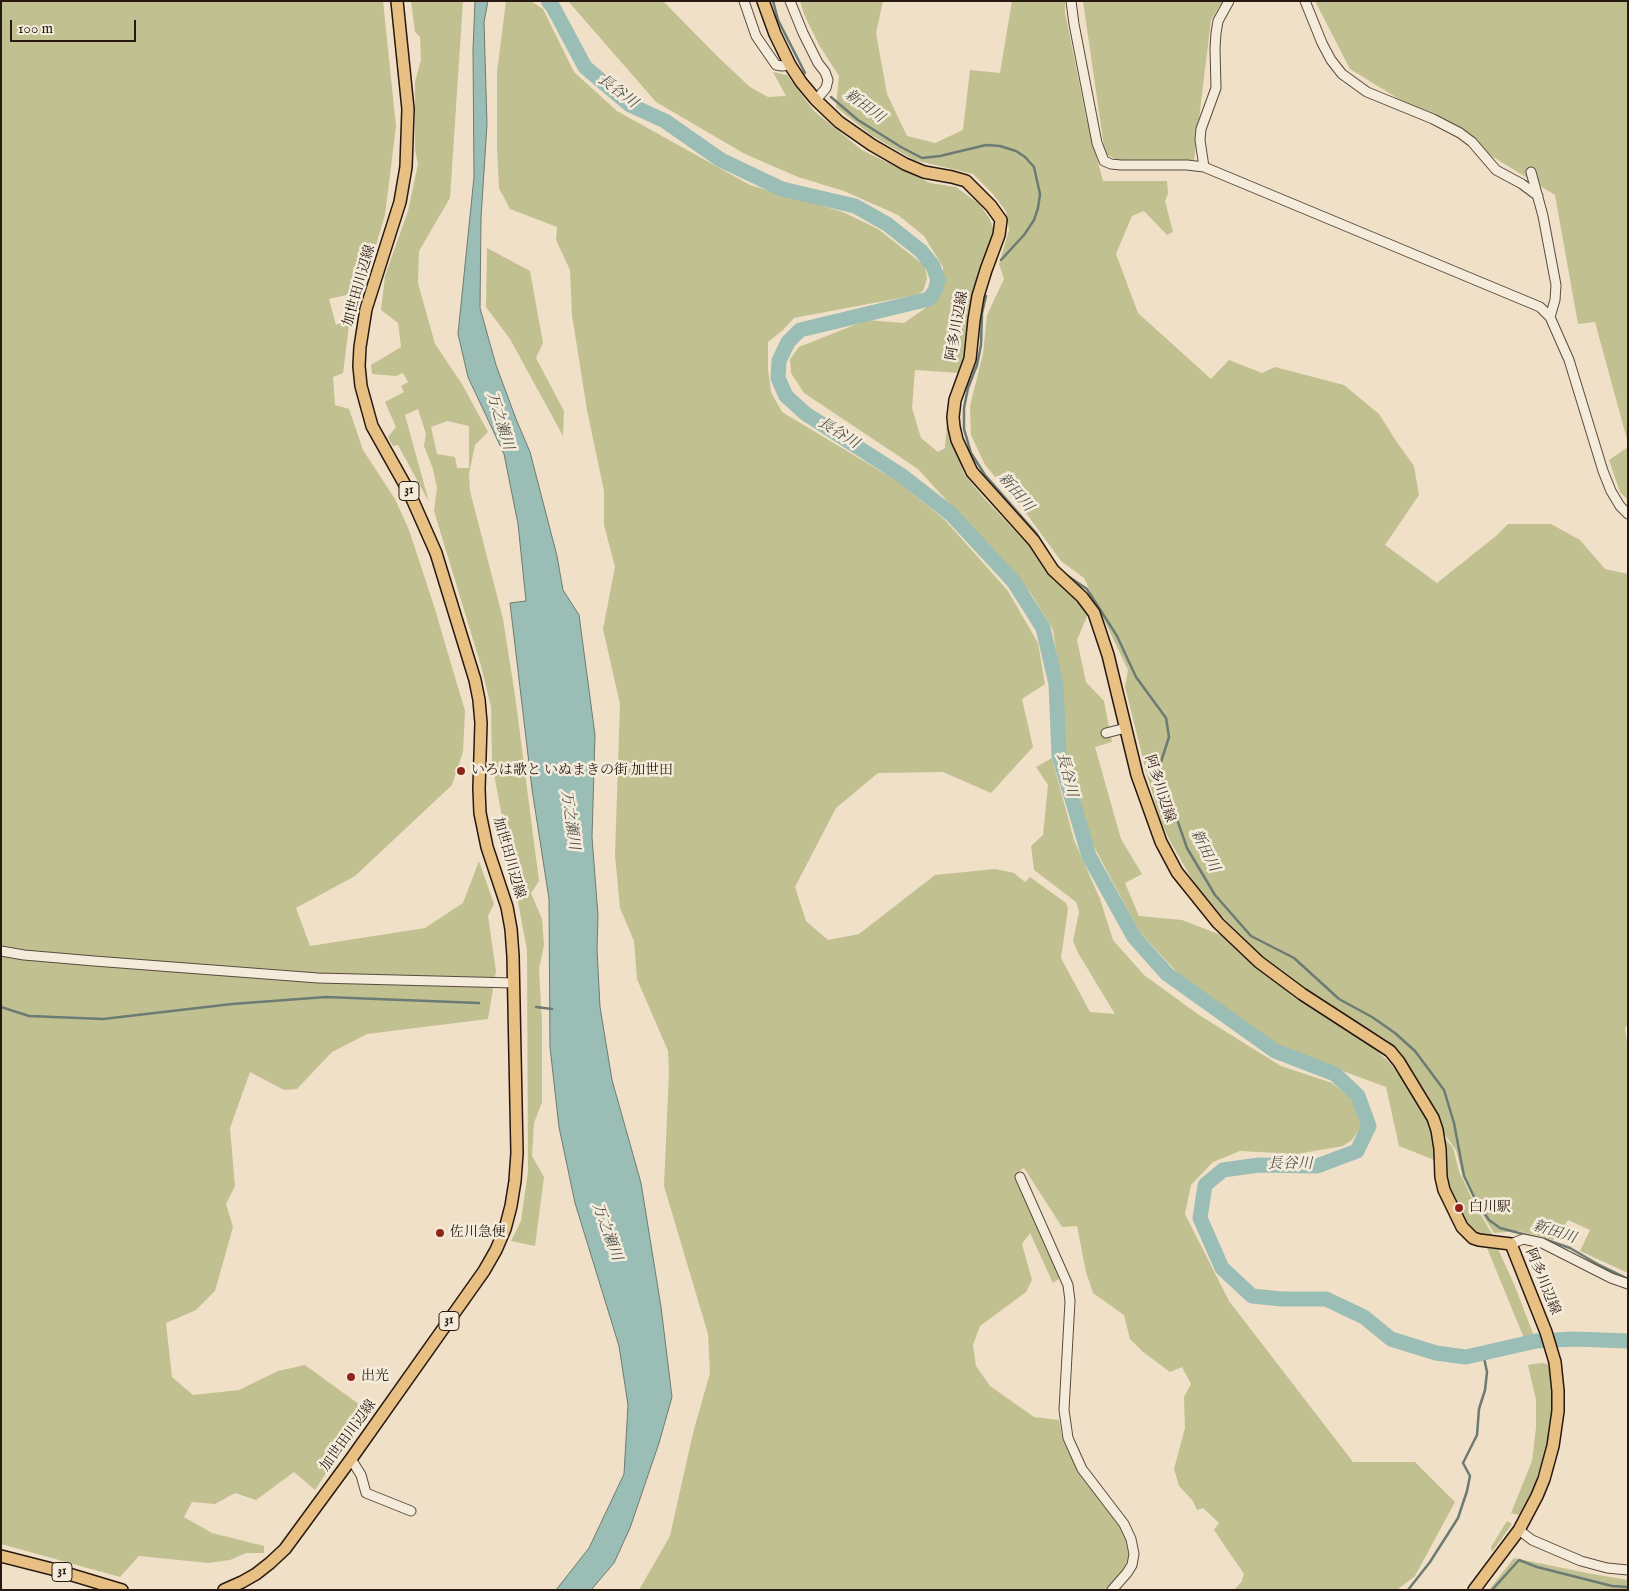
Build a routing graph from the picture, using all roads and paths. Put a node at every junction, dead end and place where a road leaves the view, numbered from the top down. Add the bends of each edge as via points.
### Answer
1 (397, 1) edge
2 (744, 1) edge
3 (763, 1) edge
4 (790, 1) edge
5 (1071, 1) edge
6 (1229, 1) edge
7 (1305, 1) edge
8 (790, 65) junction
9 (814, 97) junction
10 (1204, 167) junction
11 (1531, 172) dead end
12 (1538, 196) junction
13 (1550, 317) junction
14 (1628, 514) edge
15 (1126, 728) junction
16 (1106, 733) dead end
17 (1, 951) edge
18 (514, 983) junction
19 (1020, 1177) dead end
20 (1511, 1244) junction
21 (1628, 1284) edge
22 (352, 1459) junction
23 (411, 1511) dead end
24 (1518, 1530) junction
25 (1, 1556) edge
26 (1628, 1570) edge
27 (122, 1590) edge
28 (224, 1590) edge
29 (1112, 1590) edge
30 (1474, 1590) edge

1 - 18 main road, 加世田川辺線 / 31 via 408,109 406,167 400,202 366,309 360,347 361,386 372,426 420,513 436,553 475,680 481,723 480,813 487,847 507,907
2 - 8 street via 756,36 776,65
3 - 8 main road
4 - 9 street via 828,80 826,88
5 - 10 street via 1097,143 1104,161 1121,165
6 - 10 street via 1217,27 1216,88 1200,129
7 - 12 street via 1331,60 1348,78 1367,92 1460,133 1496,170
8 - 9 main road
9 - 15 main road, 阿多川辺線 via 839,122 905,164 924,172 966,181 1001,220 978,296 970,358 955,400 954,428 972,472 1034,541 1053,570 1094,613
10 - 13 street via 1540,307
11 - 12 street
12 - 13 street via 1556,285
13 - 14 street via 1569,360 1603,470 1620,506
15 - 16 street
15 - 20 main road, 阿多川辺線 via 1137,775 1161,842 1186,884 1218,923 1259,962 1390,1051 1433,1118 1444,1190 1462,1227 1473,1238
17 - 18 street via 94,962 318,978
18 - 22 main road, 加世田川辺線 / 31 via 517,1153 505,1230 484,1271
19 - 29 street via 1068,1285 1070,1301 1064,1410 1068,1438 1082,1469 1124,1524 1131,1539 1132,1565
20 - 21 street via 1523,1239 1542,1243
20 - 24 main road, 阿多川辺線 via 1546,1332 1555,1362 1558,1391 1553,1446 1544,1479
22 - 23 street via 366,1493
22 - 28 main road, 加世田川辺線 / 31 via 285,1549 256,1574
24 - 26 street via 1532,1540 1581,1561
24 - 30 main road, 阿多川辺線
25 - 27 main road, 31

